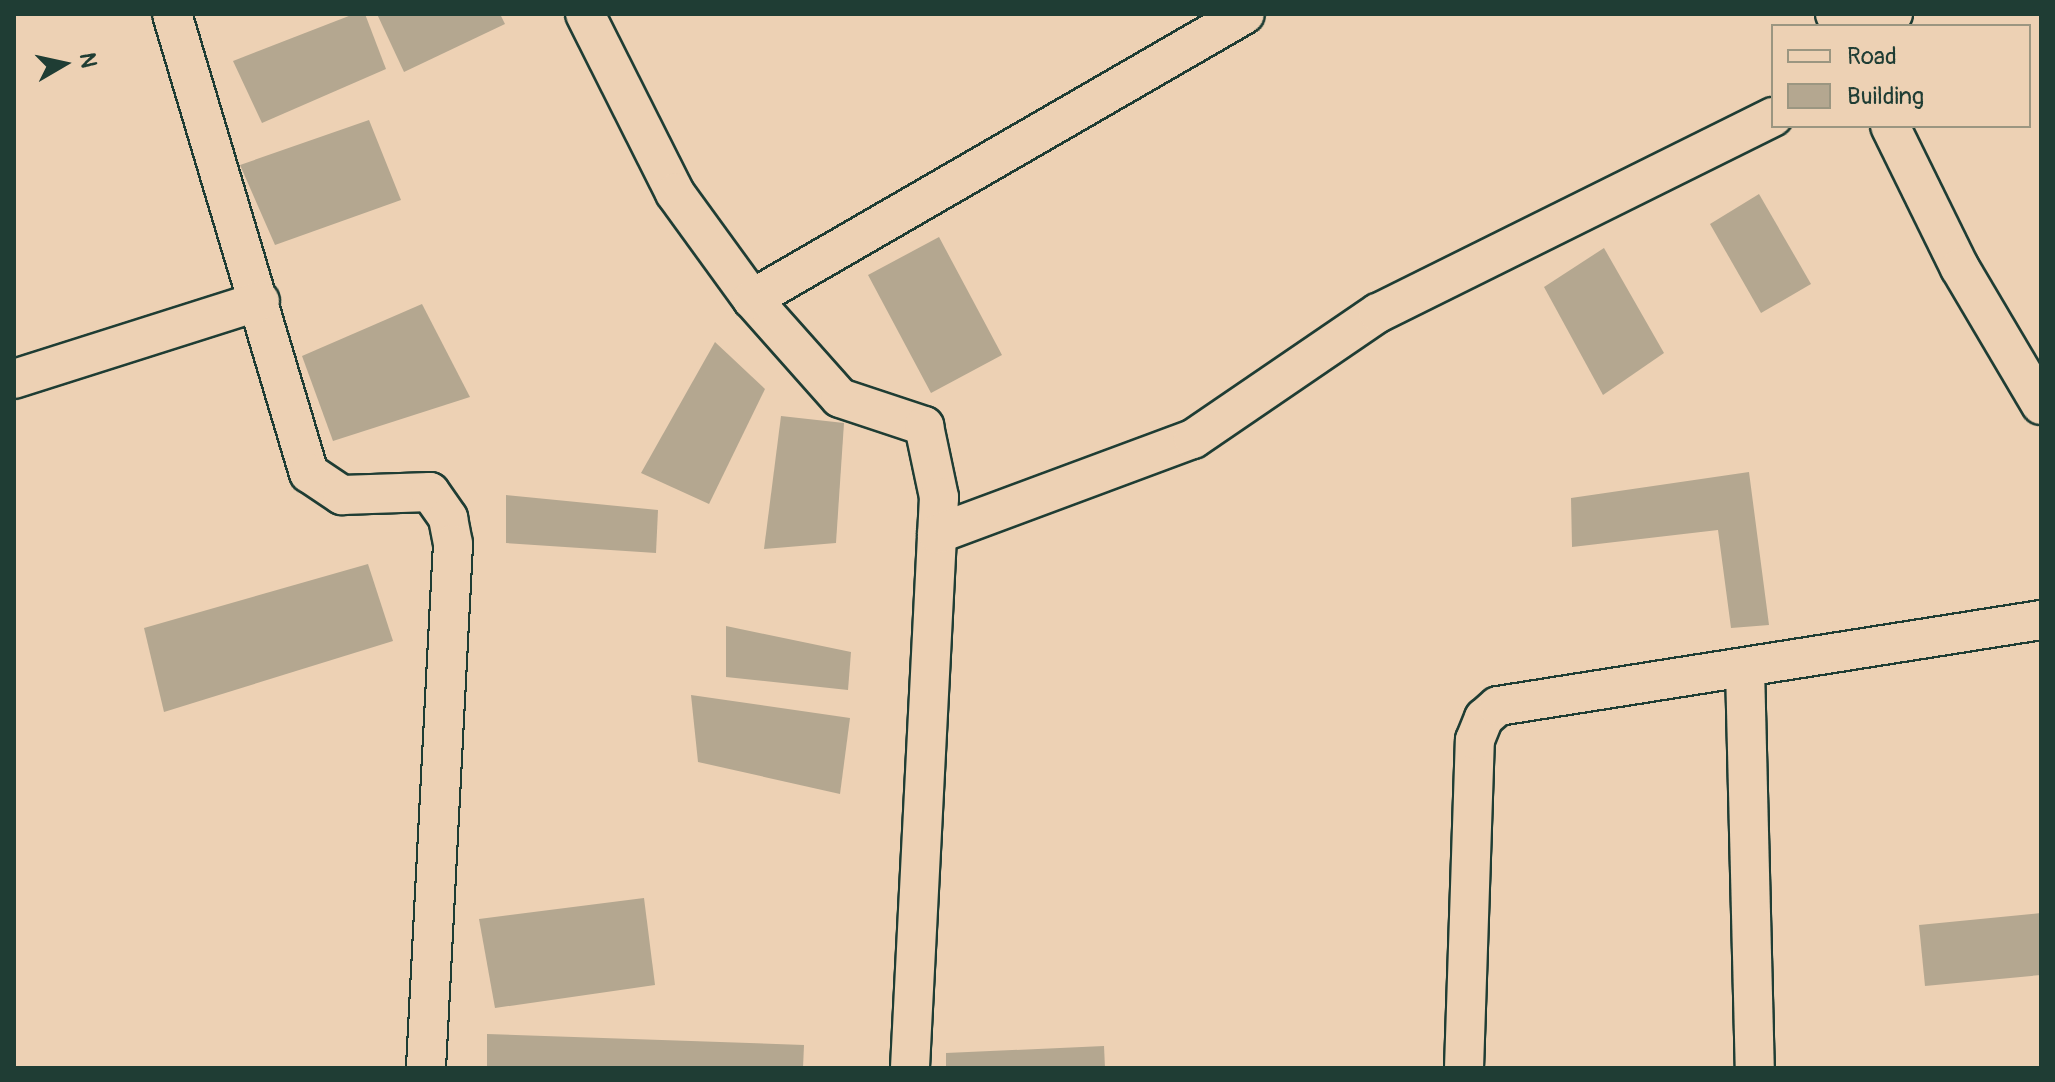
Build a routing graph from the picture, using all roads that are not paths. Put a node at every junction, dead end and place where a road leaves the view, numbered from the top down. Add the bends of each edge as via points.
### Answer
1 (172, 14) edge
2 (585, 14) edge
3 (1245, 14) edge
4 (1893, 14) edge
5 (1873, 24) edge
6 (1771, 118) edge
7 (1891, 128) edge
8 (752, 299) junction
9 (260, 301) junction
10 (14, 379) edge
11 (2041, 405) edge
12 (937, 534) junction
13 (2041, 620) edge
14 (1745, 668) junction
15 (426, 1068) edge
16 (910, 1068) edge
17 (1464, 1068) edge
18 (1755, 1068) edge

1 - 9 street
2 - 8 street via 675,193
3 - 8 street
4 - 5 street
6 - 12 street via 1378,313 1193,439
7 - 11 street via 1960,268
8 - 12 street via 840,398 924,426 939,497
9 - 10 street
9 - 15 street via 309,473 342,495 430,492 448,518 453,544
12 - 16 street
13 - 14 street
14 - 17 street via 1498,706 1484,718 1475,740
14 - 18 street

